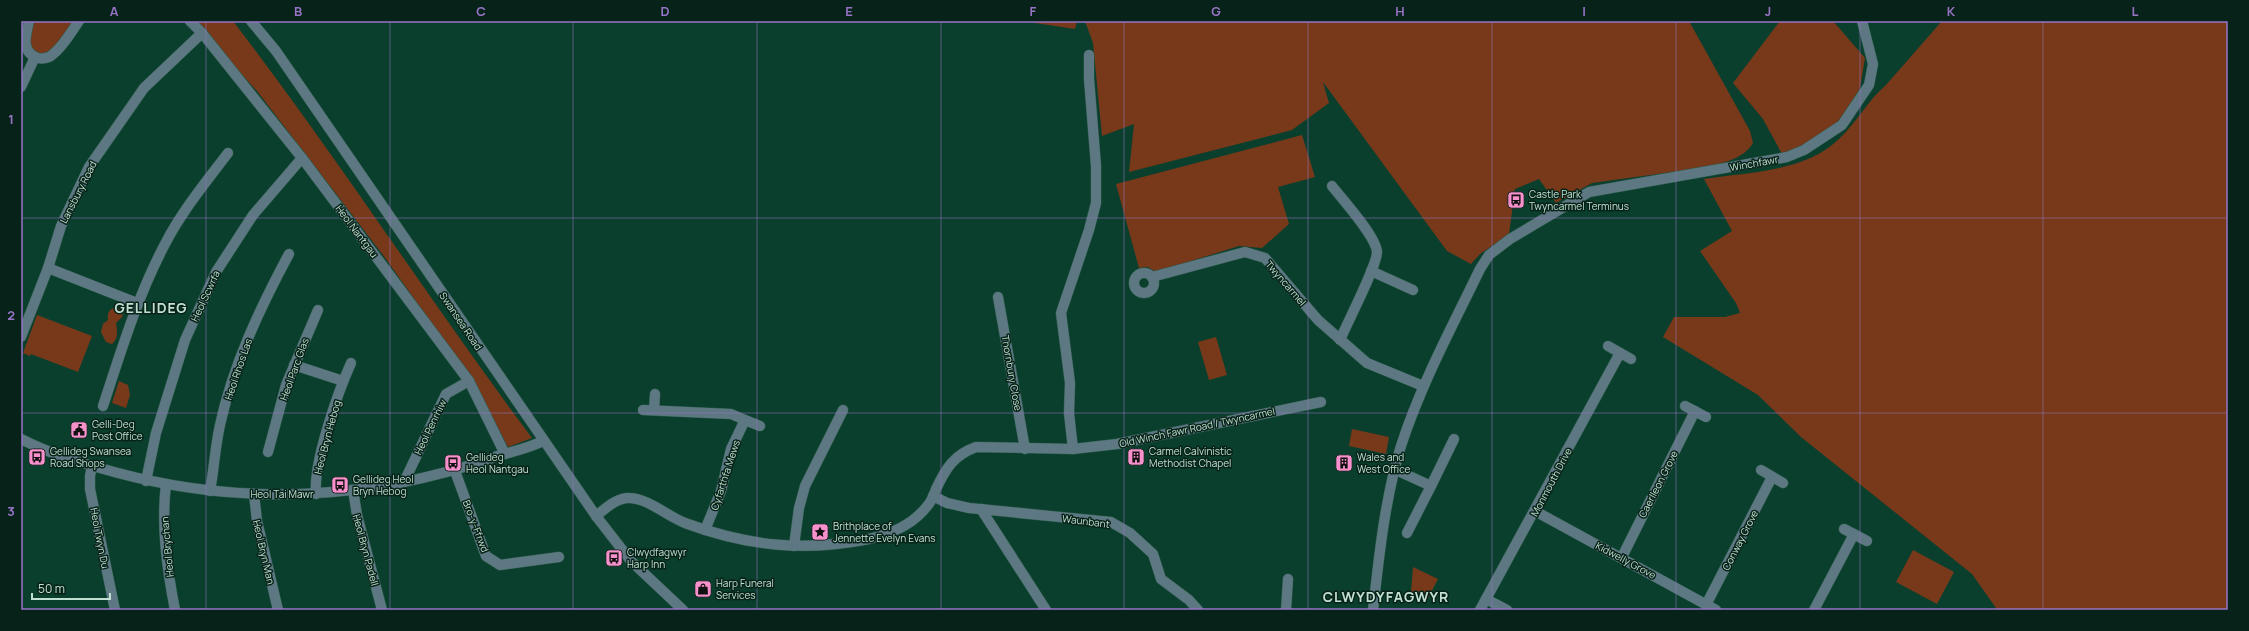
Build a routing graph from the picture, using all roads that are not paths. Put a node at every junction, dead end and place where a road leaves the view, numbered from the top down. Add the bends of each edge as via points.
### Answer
1 (29, 21) edge
2 (79, 21) edge
3 (190, 21) edge
4 (251, 21) edge
5 (1862, 21) edge
6 (202, 33) junction
7 (1089, 56) dead end
8 (35, 57) junction
9 (21, 87) edge
10 (228, 153) dead end
11 (302, 158) junction
12 (1332, 186) dead end
13 (289, 254) dead end
14 (48, 268) junction
15 (1371, 271) junction
16 (1152, 277) dead end
17 (1413, 290) dead end
18 (998, 297) dead end
19 (137, 303) junction
20 (318, 310) dead end
21 (21, 337) edge
22 (1340, 340) junction
23 (1608, 346) dead end
24 (1620, 353) junction
25 (1631, 359) dead end
26 (351, 363) dead end
27 (294, 365) junction
28 (343, 381) junction
29 (469, 381) junction
30 (1423, 386) junction
31 (655, 394) dead end
32 (1321, 402) dead end
33 (103, 406) dead end
34 (1685, 406) dead end
35 (643, 410) dead end
36 (654, 410) junction
37 (843, 410) dead end
38 (1695, 411) junction
39 (1706, 418) dead end
40 (744, 420) junction
41 (760, 426) dead end
42 (21, 439) edge
43 (1454, 439) dead end
44 (543, 441) junction
45 (1025, 449) junction
46 (1072, 449) junction
47 (268, 452) dead end
48 (505, 454) junction
49 (92, 466) junction
50 (1396, 470) junction
51 (1761, 470) dead end
52 (455, 471) junction
53 (1772, 477) junction
54 (146, 480) junction
55 (404, 482) junction
56 (166, 484) junction
57 (1783, 484) dead end
58 (1431, 486) junction
59 (353, 490) junction
60 (210, 491) junction
61 (254, 494) junction
62 (316, 494) junction
63 (933, 496) junction
64 (981, 509) junction
65 (1535, 511) junction
66 (596, 516) junction
67 (1844, 529) dead end
68 (705, 530) junction
69 (1407, 533) dead end
70 (1854, 534) junction
71 (1867, 541) dead end
72 (794, 546) junction
73 (559, 557) dead end
74 (1622, 557) junction
75 (1288, 579) dead end
76 (1486, 599) junction
77 (1708, 603) junction
78 (115, 610) edge
79 (175, 610) edge
80 (278, 610) edge
81 (382, 610) edge
82 (682, 610) edge
83 (1046, 610) edge
84 (1198, 610) edge
85 (1286, 610) edge
86 (1373, 610) edge
87 (1480, 610) edge
88 (1507, 610) edge
89 (1716, 610) edge
90 (1814, 610) edge

1 - 8 street via 26,48 30,55
2 - 8 street via 59,50 51,57
3 - 6 street, Heol Nantgau
4 - 44 street, Swansea Road via 276,51
5 - 30 street, Winchfawr via 1873,64 1869,85 1842,125 1804,150 1787,157 1598,189 1551,213 1489,255 1480,268
6 - 11 street, Heol Nantgau
6 - 14 street, Lansbury Road via 144,88 89,167 61,226
7 - 46 street via 1096,203 1061,313 1070,383
8 - 9 street
10 - 19 street via 190,203
11 - 29 street, Heol Nantgau
11 - 54 street, Heol Scwrfa via 253,215 216,272 185,340 156,433
12 - 15 street via 1369,233 1377,251
13 - 60 street, Heol Rhos Las via 261,307 239,362 220,425
14 - 19 street
14 - 21 street, Lansbury Road
15 - 17 street
15 - 22 street
16 - 22 street, Twyncarmel via 1245,252 1265,258 1318,320
18 - 45 street, Thornbury Close
19 - 33 street
20 - 27 street, Heol Parc Glas
22 - 30 street, Twyncarmel via 1367,363
23 - 24 street
24 - 25 street
24 - 65 street, Monmouth Drive
26 - 28 street, Heol Bryn Hebog
27 - 28 street
27 - 47 street, Heol Parc Glas
28 - 62 street, Heol Bryn Hebog via 316,480
29 - 48 street, Heol Nantgau
29 - 55 street, Heol Penrhiw via 446,394
30 - 50 street, Winchfawr via 1401,447
31 - 36 street
32 - 46 street, Old Winch Fawr Road / Twyncarmel via 1117,444
34 - 38 street
35 - 36 street
36 - 40 street via 731,414
37 - 72 street via 805,486
38 - 39 street
38 - 74 street, Caerlleon Grove
40 - 41 street
40 - 68 street, Cyfarthfa Mews via 732,449 721,491
42 - 49 street, Heol Tai Mawr
43 - 58 street
44 - 48 street, Heol Tai Mawr
44 - 66 street, Swansea Road
45 - 46 street, Old Winch Fawr Road / Twyncarmel
45 - 63 street, Old Winch Fawr Road / Twyncarmel via 976,447 962,452 955,457
48 - 52 street, Heol Tai Mawr
49 - 54 street, Heol Tai Mawr
49 - 78 street, Heol Twyn Du via 90,488
50 - 58 street
50 - 86 street, Winchfawr via 1386,511
51 - 53 street
52 - 55 street, Heol Tai Mawr
52 - 73 street, Bro-y-Ffrwd via 486,556 500,565
53 - 57 street
53 - 77 street, Conway Grove
54 - 56 street, Heol Tai Mawr
55 - 59 street, Heol Tai Mawr
56 - 60 street, Heol Tai Mawr
56 - 79 street, Heol Brychan via 164,521 168,571
58 - 69 street
59 - 62 street, Heol Tai Mawr
59 - 81 street, Heol Bryn Padell
60 - 61 street, Heol Tai Mawr
61 - 62 street, Heol Tai Mawr
61 - 80 street, Heol Bryn Man via 256,521
63 - 64 street, Waunbant via 947,503
63 - 72 street, Old Winch Fawr Road / Twyncarmel via 924,510 892,532 868,539
64 - 83 street
64 - 84 street, Waunbant via 1111,522 1130,533 1153,554 1161,579
65 - 74 street, Kidwelly Grove
65 - 76 street, Monmouth Drive
66 - 68 street, Old Winch Fawr Road / Twyncarmel via 617,501 628,498
66 - 82 street, Swansea Road via 631,561
67 - 70 street
68 - 72 street, Old Winch Fawr Road / Twyncarmel via 745,542
70 - 71 street
70 - 90 street
74 - 77 street, Kidwelly Grove
75 - 85 street
76 - 87 street, Monmouth Drive
76 - 88 street
77 - 89 street, Kidwelly Grove

